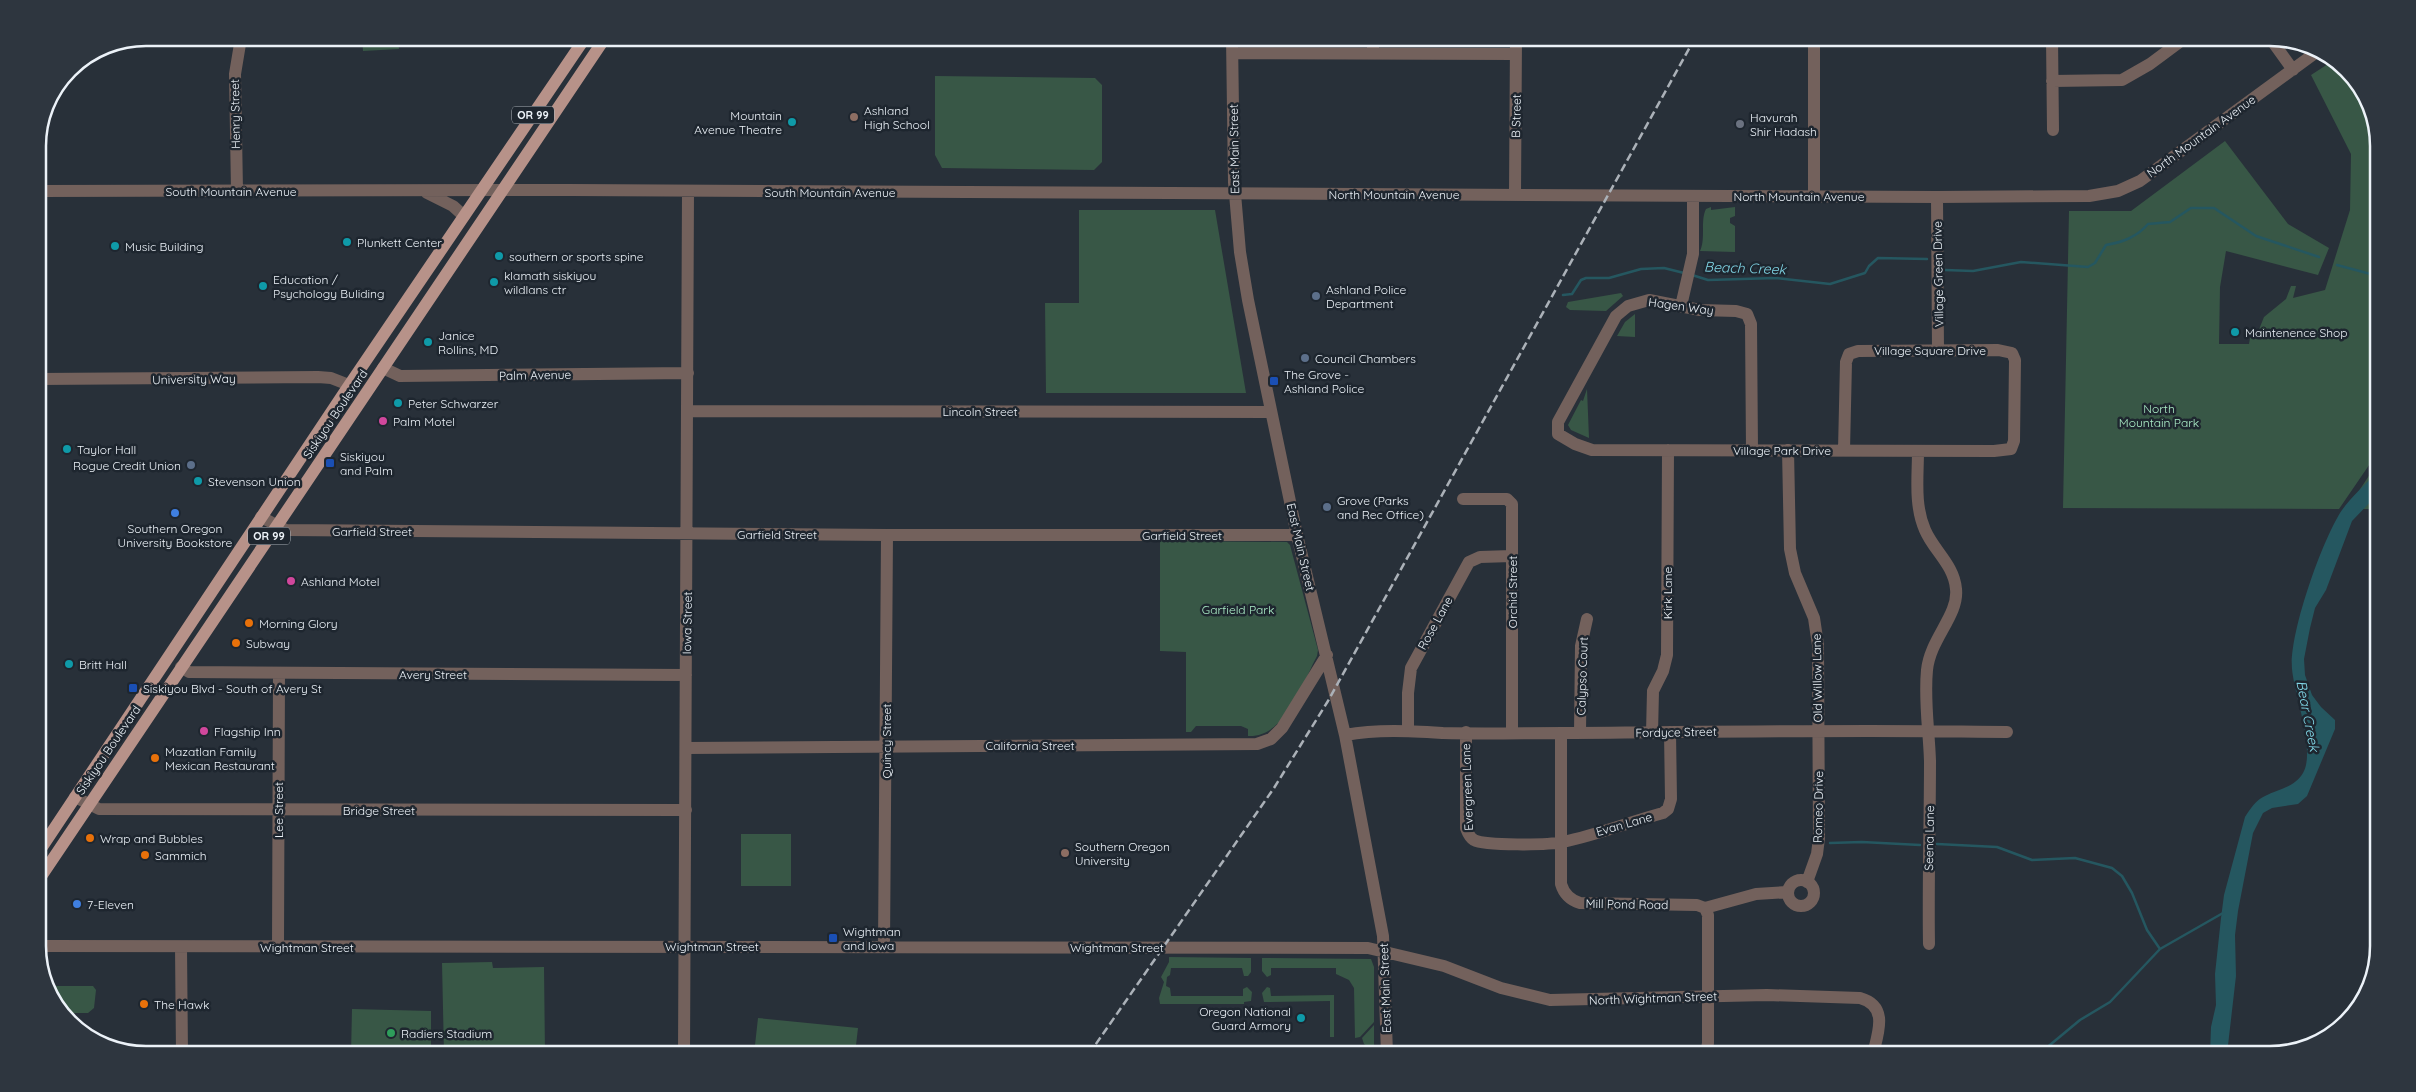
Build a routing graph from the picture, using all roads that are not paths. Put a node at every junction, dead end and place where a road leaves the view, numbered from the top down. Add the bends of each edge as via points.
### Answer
1 (240, 46) edge
2 (580, 46) edge
3 (600, 46) edge
4 (1233, 46) edge
5 (1373, 46) edge
6 (1516, 46) edge
7 (1814, 46) edge
8 (2052, 46) edge
9 (2174, 46) edge
10 (2276, 46) edge
11 (1233, 53) junction
12 (1373, 53) junction
13 (1516, 54) junction
14 (2312, 56) edge
15 (2293, 70) junction
16 (2052, 81) junction
17 (2053, 130) dead end
18 (46, 191) edge
19 (237, 191) junction
20 (501, 191) junction
21 (425, 192) junction
22 (481, 192) junction
23 (688, 192) junction
24 (1235, 193) junction
25 (1515, 194) junction
26 (1693, 196) junction
27 (1814, 196) junction
28 (1937, 197) junction
29 (464, 216) junction
30 (1681, 306) junction
31 (1938, 350) junction
32 (383, 368) junction
33 (688, 374) junction
34 (46, 379) edge
35 (349, 385) junction
36 (688, 411) junction
37 (1271, 412) junction
38 (1558, 434) joint
39 (2011, 448) joint
40 (1668, 450) junction
41 (1752, 450) junction
42 (1788, 450) junction
43 (1844, 450) junction
44 (1918, 451) junction
45 (1462, 499) dead end
46 (261, 518) junction
47 (276, 526) junction
48 (688, 533) junction
49 (887, 535) junction
50 (1297, 535) junction
51 (1512, 556) junction
52 (1587, 619) dead end
53 (1327, 655) junction
54 (181, 667) junction
55 (279, 673) junction
56 (686, 676) junction
57 (1408, 730) junction
58 (1818, 731) junction
59 (1466, 732) junction
60 (1512, 732) junction
61 (1670, 732) junction
62 (1926, 732) junction
63 (2007, 732) dead end
64 (1562, 733) junction
65 (1580, 733) junction
66 (1652, 733) junction
67 (1345, 734) junction
68 (886, 746) junction
69 (686, 748) junction
70 (75, 797) junction
71 (88, 805) junction
72 (278, 810) junction
73 (686, 810) junction
74 (46, 841) edge
75 (1561, 842) junction
76 (46, 869) edge
77 (1807, 882) junction
78 (1788, 892) junction
79 (1705, 908) junction
80 (1929, 944) dead end
81 (46, 946) edge
82 (685, 946) junction
83 (884, 946) junction
84 (181, 947) junction
85 (278, 947) junction
86 (1385, 953) junction
87 (1708, 997) junction
88 (182, 1046) edge
89 (684, 1046) edge
90 (1387, 1046) edge
91 (1708, 1046) edge
92 (1875, 1046) edge

1 - 19 street, Henry Street via 235,74
2 - 22 main road, Siskiyou Boulevard / OR 99
3 - 20 main road, Siskiyou Boulevard / OR 99
4 - 11 street, East Main Street
5 - 12 street
6 - 13 street, B Street
7 - 27 street
8 - 16 street
9 - 16 street via 2122,80
10 - 15 street
11 - 12 street
11 - 24 street, East Main Street
12 - 13 street
13 - 25 street, B Street
14 - 15 street, North Mountain Avenue
15 - 28 street, North Mountain Avenue via 2140,181 2118,191 2089,196
16 - 17 street
18 - 19 street, South Mountain Avenue
19 - 21 street, South Mountain Avenue
20 - 22 street, South Mountain Avenue
20 - 23 street, South Mountain Avenue
20 - 32 main road, Siskiyou Boulevard / OR 99
21 - 22 street, South Mountain Avenue
21 - 29 street, South Mountain Avenue via 453,206
22 - 29 main road, Siskiyou Boulevard / OR 99
23 - 24 street, South Mountain Avenue
23 - 33 street, Iowa Street
24 - 25 street, North Mountain Avenue
24 - 37 street, East Main Street via 1246,291
25 - 26 street, North Mountain Avenue
26 - 27 street, North Mountain Avenue
26 - 30 street via 1692,260
27 - 28 street, North Mountain Avenue
28 - 31 street, Village Green Drive
29 - 35 main road, Siskiyou Boulevard / OR 99
30 - 38 street, Hagen Way via 1642,300 1616,316 1558,422
30 - 41 street, Hagen Way via 1736,311 1747,314 1750,319
31 - 39 street, Village Square Drive via 2004,350 2012,353 2015,360 2014,440
31 - 43 street, Village Square Drive via 1858,351 1849,354 1846,362
32 - 33 street, Palm Avenue via 400,376
32 - 47 main road, Siskiyou Boulevard / OR 99
33 - 36 street, Iowa Street
34 - 35 street, University Way via 318,377
35 - 46 main road, Siskiyou Boulevard / OR 99
36 - 37 street, Lincoln Street
36 - 48 street, Iowa Street
37 - 50 street, East Main Street
38 - 40 street, Village Park Drive via 1587,449
39 - 44 street, Village Park Drive
40 - 41 street, Village Park Drive
40 - 66 street, Kirk Lane via 1667,655 1653,692
41 - 42 street, Village Park Drive
42 - 43 street, Village Park Drive
42 - 58 street, Old Willow Lane via 1790,549 1817,631
43 - 44 street, Village Park Drive
44 - 62 street, Seena Lane via 1920,517 1932,544 1951,569 1957,591 1955,604 1936,639 1927,668
45 - 51 street, Orchid Street via 1512,501
46 - 47 street, Garfield Street
46 - 70 main road, Siskiyou Boulevard / OR 99
47 - 48 street, Garfield Street via 286,530
47 - 54 main road, Siskiyou Boulevard / OR 99
48 - 49 street, Garfield Street
48 - 56 street, Iowa Street
49 - 50 street, Garfield Street
49 - 68 street, Quincy Street
50 - 53 street, East Main Street
51 - 57 street, Rose Lane via 1480,557 1469,562 1411,668
51 - 60 street, Orchid Street
52 - 65 street, Calypso Court via 1581,646
53 - 67 street, East Main Street
53 - 68 street, California Street via 1282,728 1271,739 1257,744
54 - 55 street, Avery Street via 190,672
54 - 71 main road, Siskiyou Boulevard / OR 99
55 - 56 street, Avery Street
55 - 72 street, Lee Street
56 - 69 street, Iowa Street
57 - 59 street, Fordyce Street
57 - 67 street, Fordyce Street
58 - 61 street, Fordyce Street
58 - 62 street, Fordyce Street
58 - 77 street, Romeo Drive via 1819,838
59 - 60 street, Fordyce Street
59 - 75 street, Evergreen Lane via 1466,828 1469,836 1485,843
60 - 64 street, Fordyce Street
61 - 66 street, Fordyce Street
61 - 75 street, Evan Lane via 1671,799 1668,809
62 - 63 street, Fordyce Street
62 - 80 street, Seena Lane via 1929,745
64 - 65 street, Fordyce Street
64 - 75 street, Mill Pond Road
65 - 66 street, Fordyce Street
67 - 86 street, East Main Street
68 - 69 street, California Street
68 - 83 street, Quincy Street
69 - 73 street, Iowa Street
70 - 71 street, Bridge Street
70 - 74 main road, Siskiyou Boulevard / OR 99
71 - 72 street, Bridge Street via 99,809
71 - 76 main road, Siskiyou Boulevard / OR 99
72 - 73 street, Bridge Street
72 - 85 street, Lee Street
73 - 82 street, Iowa Street
75 - 79 street, Mill Pond Road via 1561,884 1574,902 1696,905
77 - 78 street via 1795,882
77 - 78 street, Romeo Drive via 1814,894 1806,905 1793,904
78 - 79 street via 1756,894
79 - 87 street via 1708,916
81 - 84 street, Wightman Street
82 - 83 street, Wightman Street
82 - 85 street, Wightman Street
82 - 89 street, Iowa Street
83 - 86 street, Wightman Street via 1368,948
84 - 85 street, Wightman Street
84 - 88 street
86 - 87 street, North Wightman Street via 1444,966 1501,988 1550,1000
86 - 90 street, East Main Street
87 - 91 street
87 - 92 street, North Wightman Street via 1776,995 1867,1000 1879,1013

